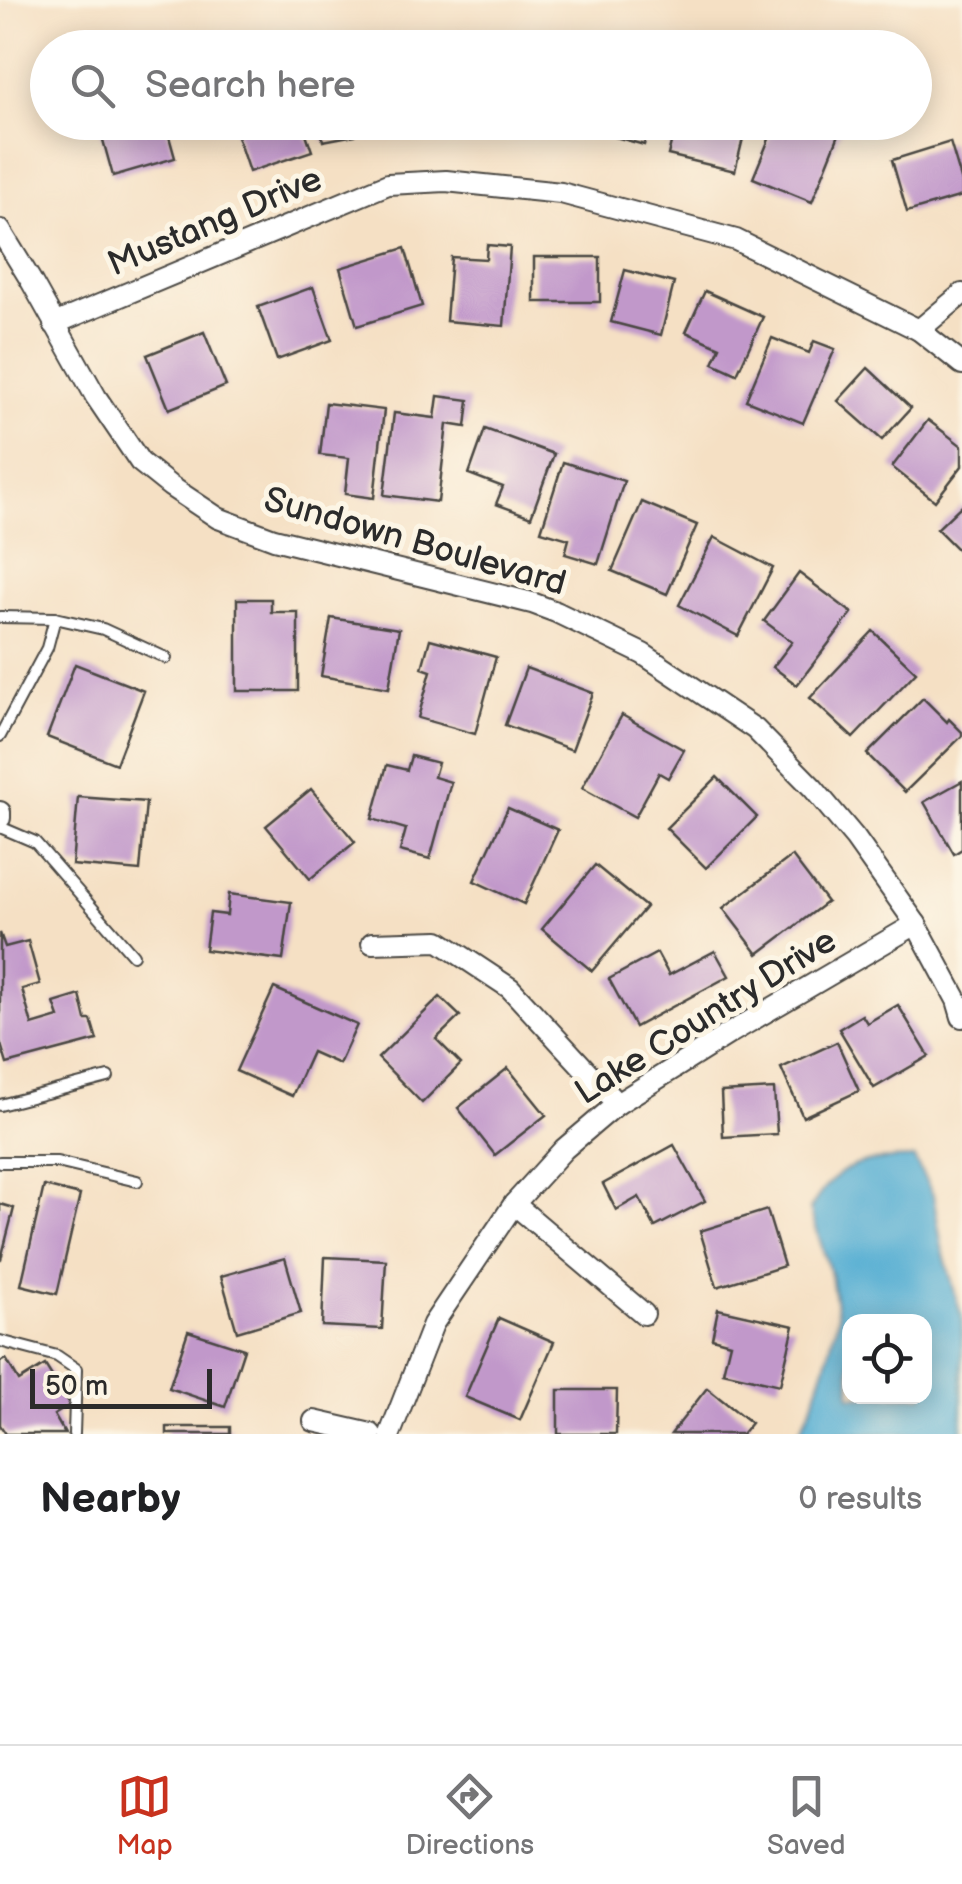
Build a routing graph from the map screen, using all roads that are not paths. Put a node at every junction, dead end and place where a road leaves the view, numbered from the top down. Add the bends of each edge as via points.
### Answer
1 (0, 230) edge
2 (962, 294) edge
3 (54, 324) junction
4 (920, 330) junction
5 (962, 364) edge
6 (0, 617) edge
7 (55, 618) junction
8 (166, 658) dead end
9 (0, 736) edge
10 (0, 827) edge
11 (916, 924) junction
12 (372, 943) dead end
13 (133, 955) dead end
14 (960, 1005) edge
15 (108, 1077) dead end
16 (616, 1104) junction
17 (0, 1105) edge
18 (0, 1162) edge
19 (136, 1181) dead end
20 (514, 1204) junction
21 (644, 1314) dead end
22 (0, 1341) edge
23 (314, 1421) dead end
24 (74, 1434) edge
25 (371, 1434) edge
26 (390, 1434) edge

1 - 3 street, Sundown Boulevard
2 - 4 street
3 - 4 street, Mustang Drive via 388,184 446,181 561,193 736,240
3 - 11 street, Sundown Boulevard via 140,462 218,518 274,539 556,612 643,654 755,729 855,838
4 - 5 street, Mustang Drive
6 - 7 lane
7 - 8 lane via 103,628
7 - 9 lane via 48,648
10 - 13 lane via 35,842
11 - 14 street, Sundown Boulevard
11 - 16 street, Lake Country Drive
12 - 16 street via 439,941 453,950 510,988
15 - 17 lane
16 - 20 street, Lake Country Drive
18 - 19 lane via 57,1162
20 - 21 street
20 - 26 street, Lake Country Drive via 433,1324
22 - 24 lane via 57,1356 76,1369
23 - 25 street

